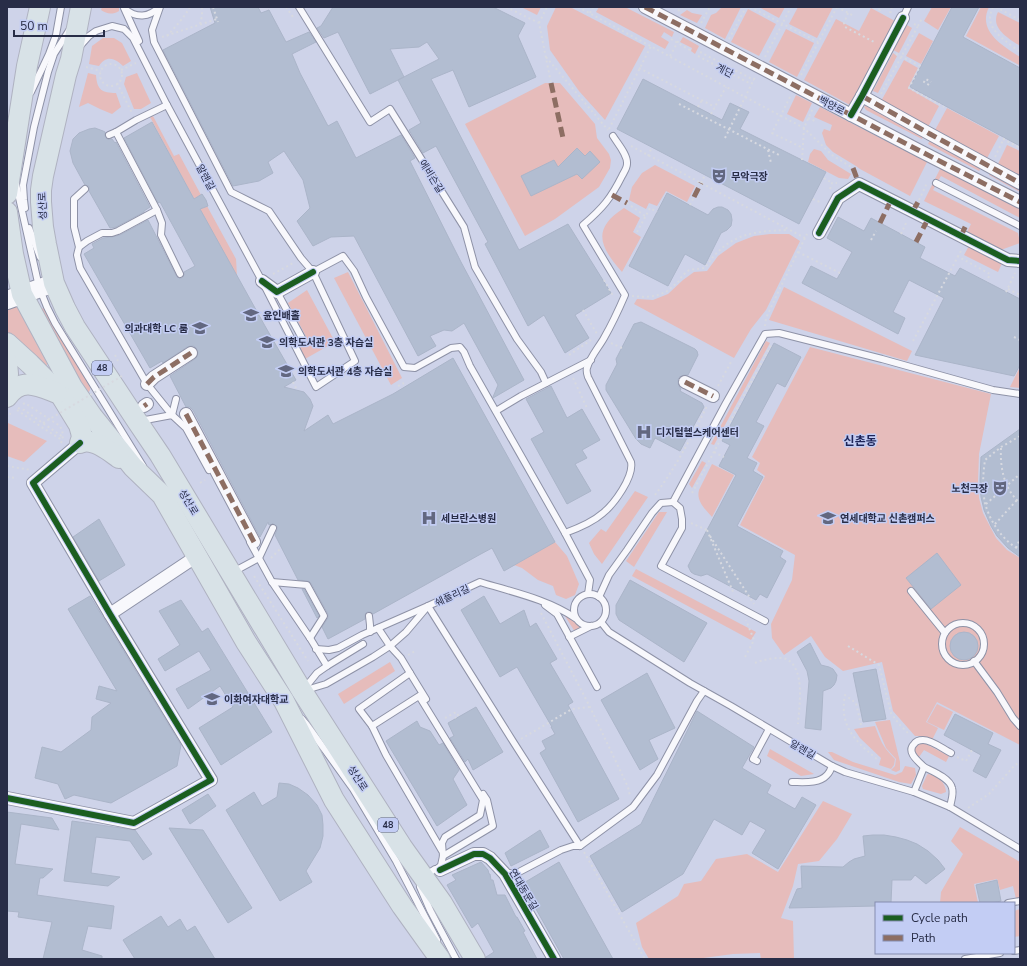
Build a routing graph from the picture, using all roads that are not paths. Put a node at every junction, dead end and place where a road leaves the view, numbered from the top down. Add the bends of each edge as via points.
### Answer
1 (40, 7) edge
2 (61, 7) edge
3 (160, 7) edge
4 (298, 7) edge
5 (645, 7) edge
6 (124, 8) edge
7 (80, 11) edge
8 (907, 15) edge
9 (144, 58) junction
10 (78, 63) junction
11 (862, 96) junction
12 (167, 105) junction
13 (851, 115) junction
14 (20, 116) junction
15 (116, 132) junction
16 (109, 135) dead end
17 (613, 136) road end
18 (9, 169) edge
19 (936, 183) dead end
20 (1020, 183) edge
21 (84, 189) dead end
22 (7, 194) edge
23 (1020, 202) edge
24 (157, 210) junction
25 (7, 212) edge
26 (1020, 226) edge
27 (819, 233) dead end
28 (79, 247) junction
29 (1019, 265) edge
30 (313, 272) junction
31 (180, 274) dead end
32 (262, 281) junction
33 (31, 291) edge
34 (277, 292) junction
35 (302, 338) dead end
36 (7, 343) edge
37 (191, 353) dead end
38 (591, 360) junction
39 (7, 362) edge
40 (7, 380) edge
41 (685, 382) dead end
42 (546, 383) junction
43 (147, 384) junction
44 (60, 394) junction
45 (1020, 394) edge
46 (713, 396) road end
47 (7, 397) edge
48 (176, 399) dead end
49 (143, 410) junction
50 (496, 411) junction
51 (186, 414) dead end
52 (172, 415) junction
53 (92, 416) junction
54 (69, 440) junction
55 (133, 467) junction
56 (162, 495) junction
57 (673, 502) junction
58 (273, 528) dead end
59 (565, 534) junction
60 (254, 542) dead end
61 (197, 556) junction
62 (259, 558) junction
63 (231, 573) junction
64 (272, 582) junction
65 (911, 591) dead end
66 (588, 594) junction
67 (599, 597) junction
68 (539, 600) junction
69 (428, 606) junction
70 (110, 614) junction
71 (369, 616) dead end
72 (575, 618) junction
73 (765, 620) road end
74 (601, 622) junction
75 (591, 626) junction
76 (378, 628) junction
77 (370, 632) junction
78 (945, 633) junction
79 (569, 637) junction
80 (310, 638) junction
81 (363, 644) dead end
82 (390, 646) junction
83 (316, 649) junction
84 (974, 661) junction
85 (327, 666) junction
86 (410, 673) junction
87 (597, 687) dead end
88 (704, 691) junction
89 (293, 696) junction
90 (372, 726) junction
91 (1020, 726) edge
92 (769, 729) junction
93 (951, 753) dead end
94 (757, 761) dead end
95 (832, 766) junction
96 (924, 767) junction
97 (792, 782) dead end
98 (914, 792) junction
99 (7, 798) edge
100 (950, 807) junction
101 (580, 846) junction
102 (402, 848) junction
103 (1020, 849) edge
104 (442, 853) junction
105 (414, 864) junction
106 (440, 870) junction
107 (505, 874) junction
108 (441, 952) edge
109 (994, 954) edge
110 (446, 959) edge
111 (456, 959) edge
112 (475, 959) edge
113 (554, 959) edge
114 (965, 959) edge

1 - 14 main road via 27,66
2 - 14 lane via 56,35
3 - 6 lane via 145,16 131,14
3 - 30 lane via 152,30 154,42 231,192 269,211
4 - 42 lane, 에비슨길 via 370,122 390,109 464,227 475,267
5 - 13 street, 백양로
6 - 9 lane via 141,44
7 - 10 main road, 성산로 / 48
7 - 33 lane via 54,54 48,72 34,128 24,185 24,200 30,229 40,256
8 - 11 street
9 - 10 lane, 알렌길 via 131,34 112,26 88,36
9 - 12 lane, 알렌길
10 - 33 main road, 성산로 / 48 via 51,140 43,176 43,226
11 - 13 street
11 - 20 street
12 - 15 lane
12 - 32 lane, 알렌길
13 - 23 street, 백양로
14 - 18 main road
15 - 16 lane
15 - 24 lane
17 - 38 lane via 624,152 628,165 613,194 603,207 583,224 625,295
18 - 22 main road
18 - 33 lane
19 - 26 lane
21 - 28 lane via 74,199 74,227
24 - 28 lane via 118,231 102,233
24 - 31 lane via 162,223 161,235
25 - 33 main road, 성산로 / 48 via 13,254
27 - 29 street via 838,198 859,184
28 - 43 lane via 77,258 80,268
30 - 32 lane, 알렌길 via 356,361 316,387
30 - 34 street
30 - 50 lane via 343,256 354,271 404,367 415,368 451,348 460,347
32 - 34 street
33 - 49 main road, 성산로 / 48 via 65,308 75,327
33 - 53 main road, 성산로 / 48 via 72,386
33 - 56 lane via 55,323
34 - 35 lane
36 - 44 main road
37 - 43 street
38 - 42 lane
38 - 59 lane via 587,368 588,377 632,462 631,474 615,500 603,513
39 - 40 main road
41 - 46 street
42 - 50 lane
43 - 52 lane
44 - 47 main road via 26,384 12,390
44 - 53 main road
44 - 54 main road via 79,425 82,437
45 - 57 lane via 993,390 779,333 765,334
48 - 52 lane
49 - 52 lane
49 - 63 main road, 성산로 / 48 via 160,455
50 - 59 lane
51 - 60 street
52 - 62 lane via 186,428
53 - 55 main road, 성산로 / 48
54 - 55 main road via 94,443
54 - 70 street via 33,482
55 - 56 main road, 성산로 / 48
56 - 61 main road, 성산로 / 48
57 - 67 lane via 661,503 652,513 609,575
57 - 73 lane via 680,508 682,528 661,566
58 - 62 lane
59 - 66 lane via 590,580
61 - 70 street
61 - 89 main road, 성산로 / 48 via 246,642
62 - 63 lane
62 - 64 lane
63 - 89 main road, 성산로 / 48
64 - 80 lane
64 - 80 lane via 307,585 324,616
65 - 78 lane
66 - 67 lane
66 - 72 lane via 575,602
67 - 74 lane via 606,612
68 - 69 lane, 쉐플리길 via 480,582
68 - 72 lane, 쉐플리길 via 562,609
68 - 79 lane via 557,614
69 - 76 lane
69 - 82 lane, 쉐플리길
69 - 101 lane
70 - 99 street via 211,780 134,823
71 - 77 lane
72 - 75 lane via 582,625
74 - 75 lane
74 - 88 lane, 알렌길 via 609,632
75 - 79 lane
76 - 77 lane
76 - 82 lane
77 - 83 lane via 338,648
78 - 84 lane via 942,647 948,659 961,665
78 - 84 lane via 955,624 962,623 979,631 982,637 982,651
79 - 87 lane
80 - 83 lane
81 - 85 lane
82 - 86 lane via 402,658
82 - 89 lane, 쉐플리길 via 326,684
83 - 85 lane
84 - 91 lane
85 - 89 lane
86 - 90 lane via 359,710
86 - 104 lane via 487,800 494,826
88 - 92 lane, 알렌길
88 - 101 lane via 657,775 633,807
89 - 102 main road, 성산로 / 48
89 - 108 main road, 성산로 / 48 via 334,800 402,906
90 - 104 lane
90 - 104 lane via 419,696 483,800 480,815 445,837
92 - 94 lane via 753,759
92 - 95 lane, 알렌길
93 - 96 lane via 930,742 918,740 913,744 912,754
95 - 97 lane via 828,775 821,780
95 - 98 lane, 알렌길
96 - 98 lane
96 - 100 lane via 950,783 953,795
98 - 100 lane, 알렌길
100 - 103 lane, 알렌길
101 - 107 lane, 연대동문길 via 561,850 519,872
102 - 105 main road, 성산로 / 48
102 - 111 lane
104 - 106 lane
105 - 106 lane via 429,873 435,869
105 - 112 main road, 성산로 / 48 via 442,903
106 - 107 street, 연대동문길 via 474,854 483,854
107 - 113 street, 연대동문길
108 - 110 lane
109 - 114 lane

